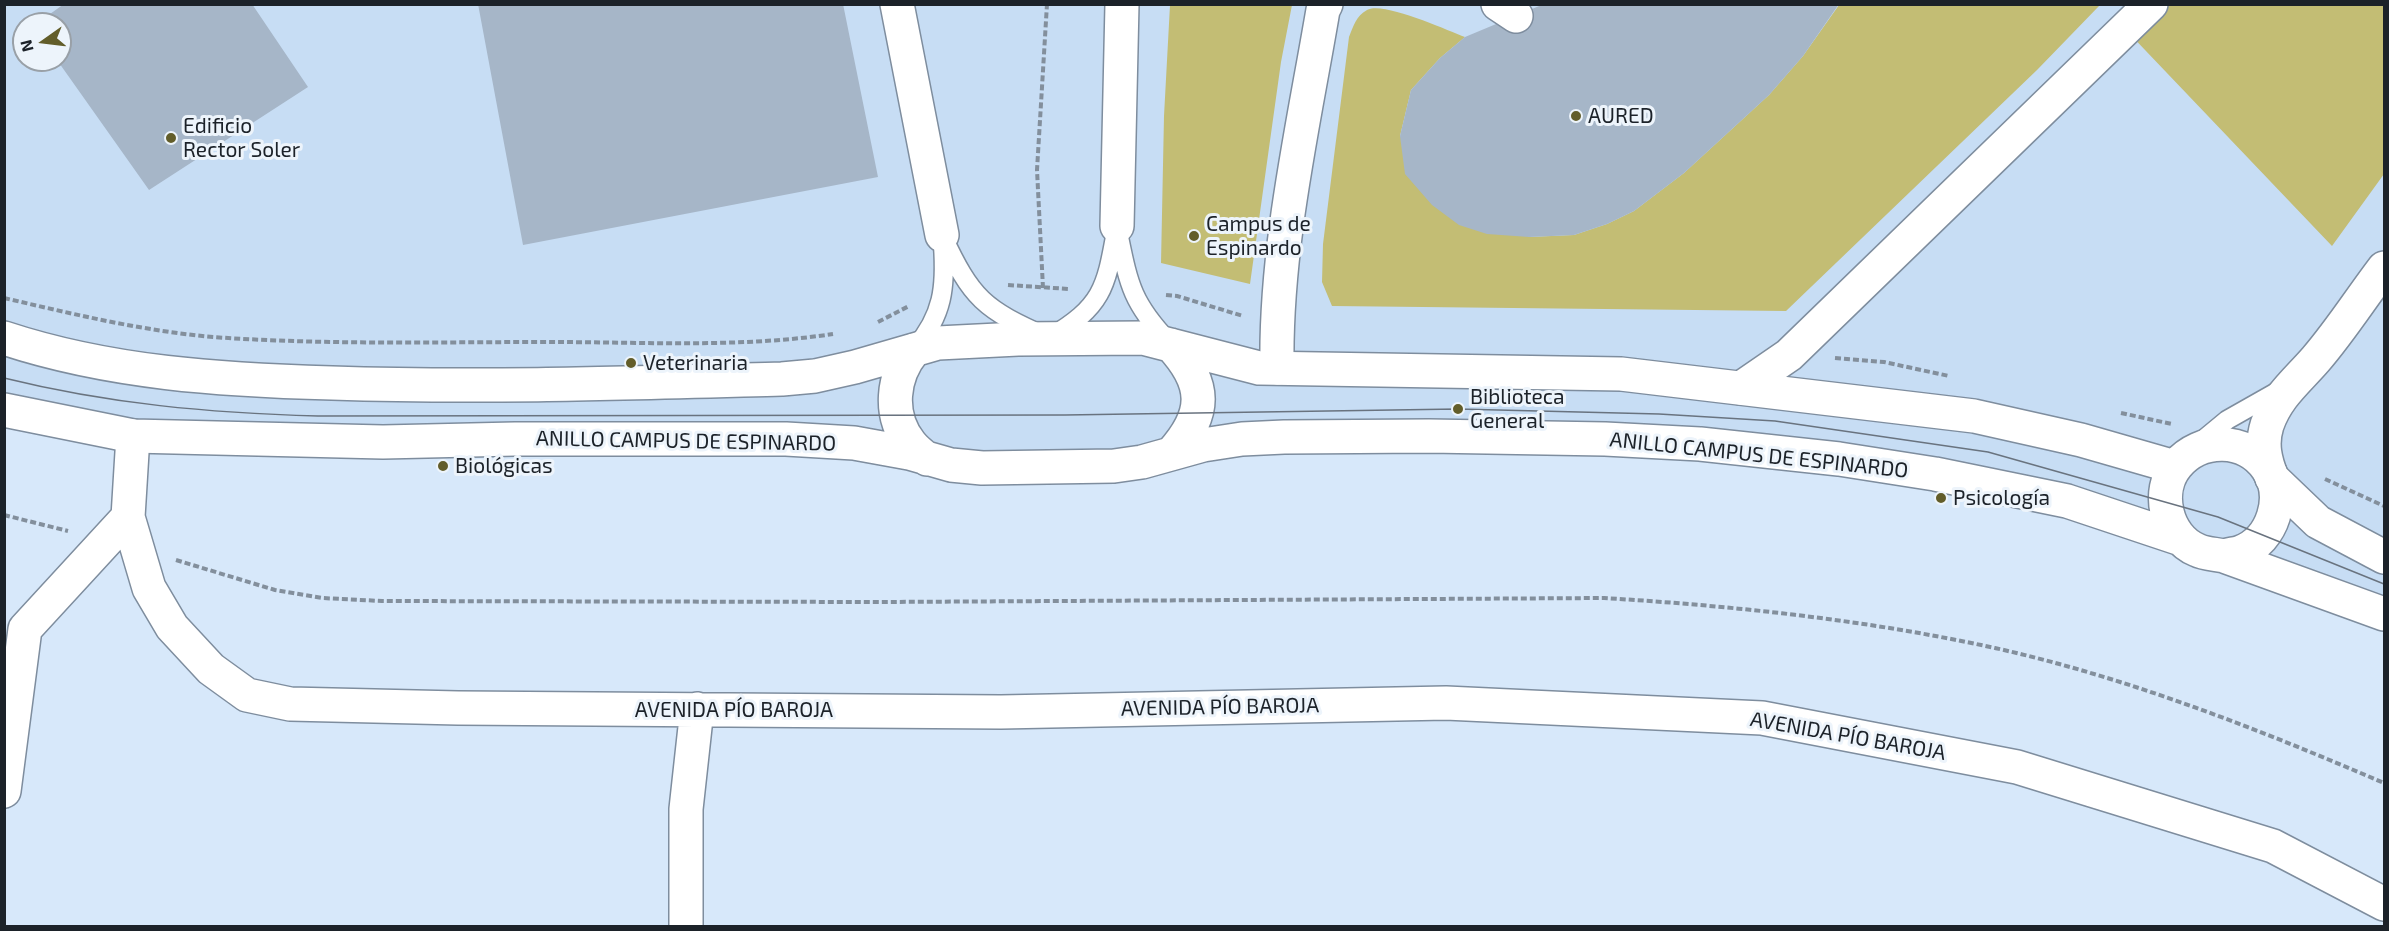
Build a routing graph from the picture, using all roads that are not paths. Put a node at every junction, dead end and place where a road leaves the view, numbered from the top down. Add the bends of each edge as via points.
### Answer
1 (897, 4) edge
2 (1122, 4) edge
3 (1326, 4) edge
4 (2151, 4) edge
5 (1117, 226) junction
6 (942, 235) junction
7 (2385, 268) edge
8 (2374, 289) edge
9 (4, 338) edge
10 (1049, 338) junction
11 (1171, 345) junction
12 (914, 350) junction
13 (1277, 368) junction
14 (2292, 382) junction
15 (1741, 388) junction
16 (4, 410) edge
17 (133, 436) junction
18 (1172, 453) junction
19 (918, 456) junction
20 (2182, 460) junction
21 (2272, 478) junction
22 (132, 532) junction
23 (2181, 539) junction
24 (2224, 556) junction
25 (2385, 557) edge
26 (2385, 614) edge
27 (697, 709) junction
28 (4, 791) edge
29 (2385, 904) edge
30 (686, 927) edge

1 - 6 main road
2 - 5 main road
3 - 13 main road via 1290,208 1276,327
4 - 15 main road via 1789,355
5 - 10 lane via 1101,291 1090,309
5 - 11 lane via 1132,292
6 - 10 lane via 960,273 986,305
6 - 12 lane via 942,298 926,336
7 - 8 main road
8 - 14 main road
9 - 12 main road via 43,351 136,369 246,381 411,386 815,376
10 - 11 main road via 1143,338
10 - 12 main road via 964,340
11 - 13 main road via 1235,363
11 - 18 main road via 1187,362 1198,395 1193,425
12 - 19 main road via 903,362 897,383 896,414
13 - 15 main road via 1621,375
14 - 20 lane via 2220,425
14 - 21 main road via 2280,397 2265,433 2264,457
15 - 20 main road via 1974,416
16 - 17 main road, ANILLO CAMPUS DE ESPINARDO
17 - 19 main road, ANILLO CAMPUS DE ESPINARDO via 383,442 786,439 854,443
17 - 22 main road, AVENIDA PÍO BAROJA
18 - 19 main road, ANILLO CAMPUS DE ESPINARDO via 1114,466 982,468
18 - 23 main road, ANILLO CAMPUS DE ESPINARDO via 1203,445 1273,437 1605,439 1700,444 1935,474 2067,501
20 - 21 main road via 2206,445 2236,445 2253,454
20 - 23 main road via 2165,492 2166,512
21 - 24 main road via 2277,497 2272,523 2259,541 2242,552
21 - 25 main road via 2318,522
22 - 27 main road, AVENIDA PÍO BAROJA via 148,588 172,627 211,669 246,695 290,704
22 - 28 main road via 25,629
23 - 24 main road, ANILLO CAMPUS DE ESPINARDO via 2197,550
24 - 26 main road, ANILLO CAMPUS DE ESPINARDO
27 - 29 main road, AVENIDA PÍO BAROJA via 1001,711 1446,703 1762,718 2017,767 2273,846
27 - 30 main road via 686,809

